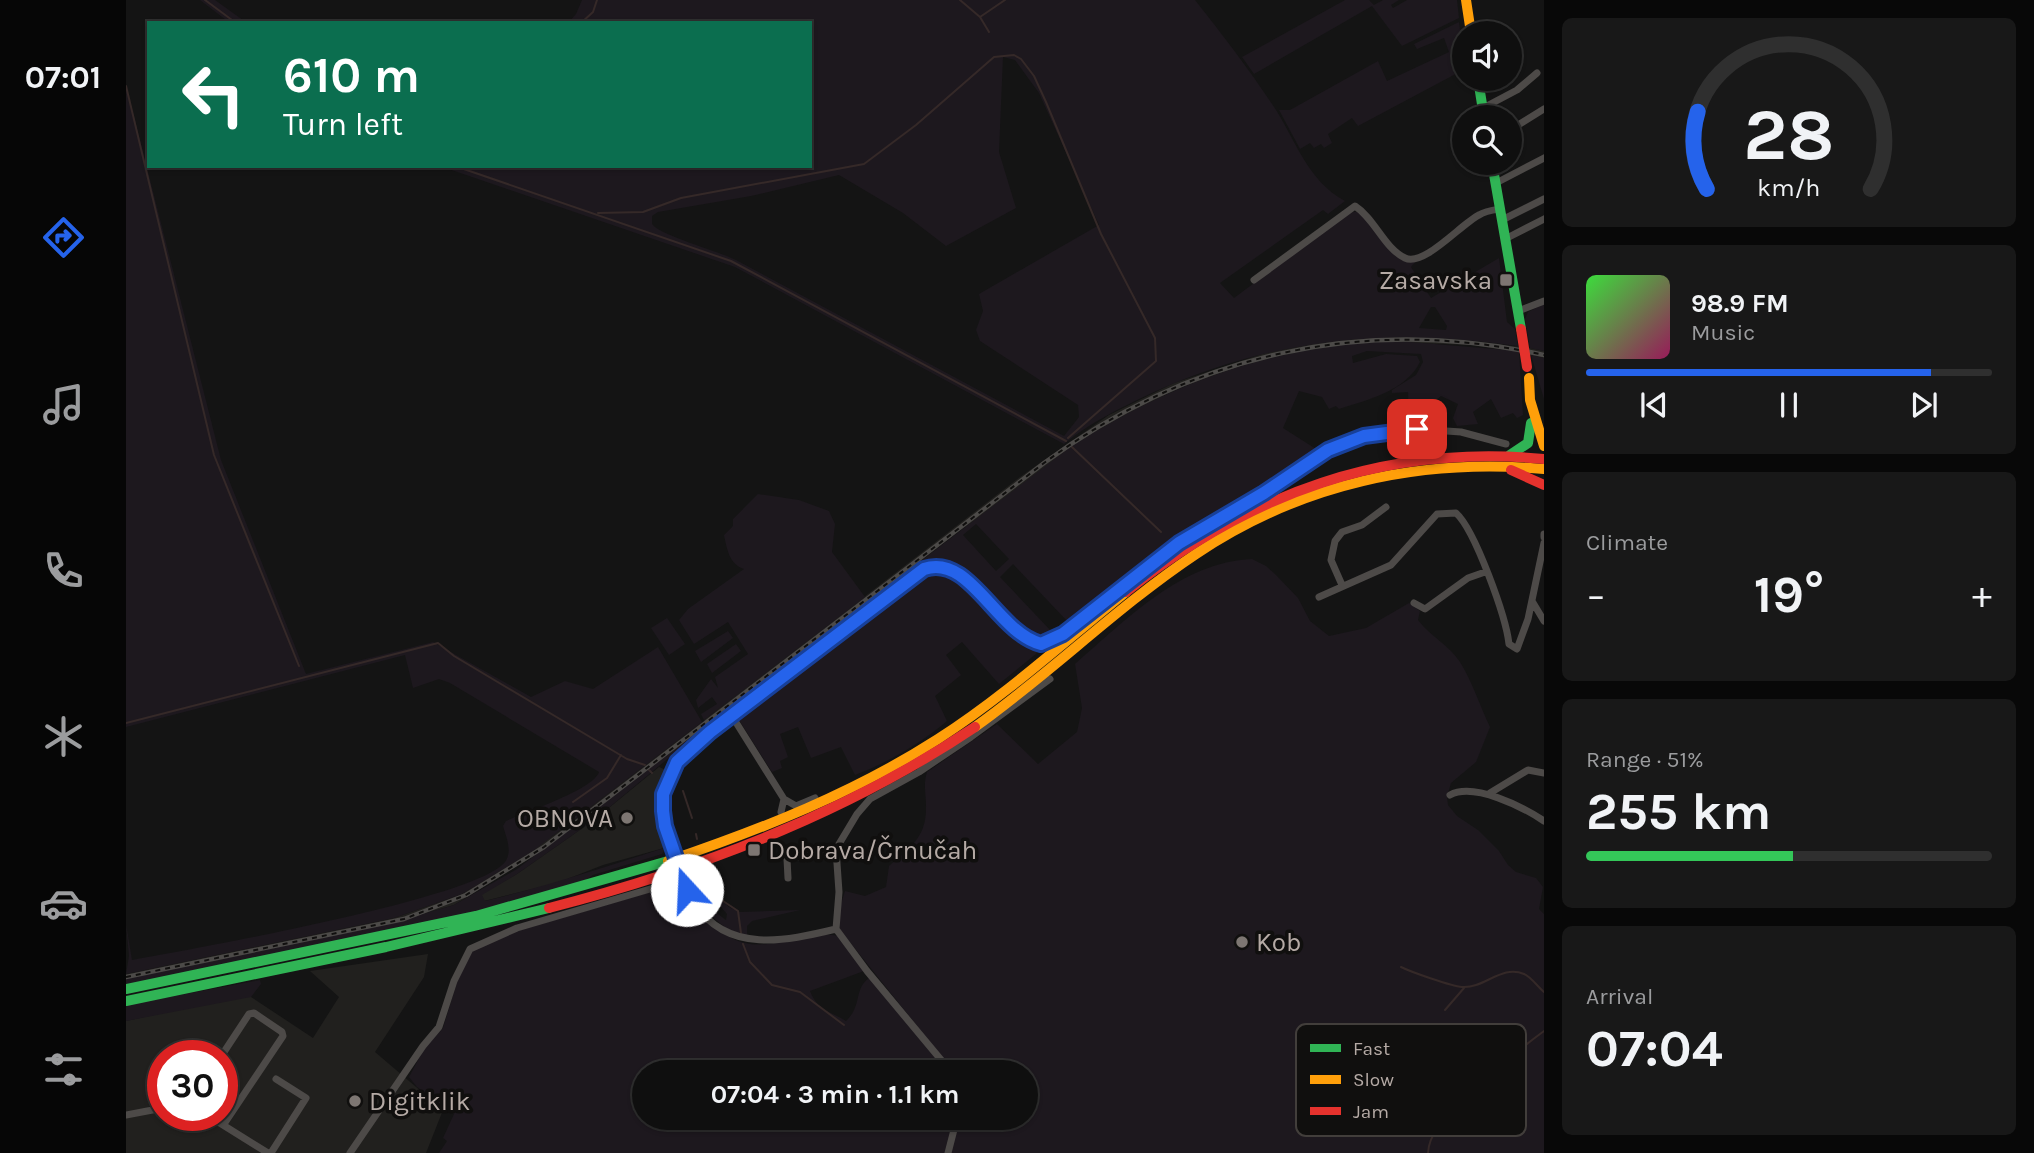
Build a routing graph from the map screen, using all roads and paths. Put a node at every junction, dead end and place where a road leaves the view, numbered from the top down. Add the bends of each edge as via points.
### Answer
1 (1466, 0) edge
2 (1469, 21) edge
3 (1537, 73) dead end
4 (1495, 105) edge
5 (1544, 109) edge
6 (1522, 123) edge
7 (1544, 158) edge
8 (1494, 175) edge
9 (1496, 183) junction
10 (1544, 199) edge
11 (1501, 215) junction
12 (1544, 219) edge
13 (1505, 239) junction
14 (1254, 280) dead end
15 (1544, 301) edge
16 (1518, 311) junction
17 (1537, 407) edge
18 (1544, 424) edge
19 (1544, 446) edge
20 (1508, 449) junction
21 (1544, 459) edge
22 (1495, 466) junction
23 (1544, 469) edge
24 (1544, 485) edge
25 (1387, 507) dead end
26 (1544, 543) edge
27 (1485, 572) junction
28 (1342, 585) junction
29 (1319, 597) dead end
30 (1532, 601) junction
31 (1414, 603) dead end
32 (1544, 621) edge
33 (1050, 679) dead end
34 (733, 716) junction
35 (1544, 773) edge
36 (1490, 793) junction
37 (1450, 795) dead end
38 (815, 798) dead end
39 (784, 800) junction
40 (796, 806) junction
41 (1544, 821) edge
42 (836, 849) junction
43 (677, 864) junction
44 (788, 878) dead end
45 (694, 903) junction
46 (533, 908) junction
47 (836, 929) junction
48 (126, 989) edge
49 (126, 1001) edge
50 (232, 1040) edge
51 (941, 1060) edge
52 (276, 1079) dead end
53 (238, 1104) edge
54 (147, 1111) edge
55 (126, 1115) edge
56 (954, 1130) edge
57 (236, 1131) edge
58 (270, 1153) edge
59 (350, 1153) edge
60 (948, 1153) edge

1 - 2 main road
3 - 4 street
5 - 6 street
7 - 9 street
8 - 9 main road
9 - 11 main road
10 - 11 street
11 - 13 main road
11 - 14 street via 1478,215 1414,260 1402,257 1355,206
12 - 13 street
13 - 16 main road
15 - 16 street
16 - 17 main road, bridge
17 - 18 main road
17 - 19 main road
17 - 20 main road via 1527,410 1532,437 1527,444
20 - 21 main road
20 - 34 street via 1461,432 1417,429 1364,436 1328,450 1179,543 1063,634 1041,644 1017,634 958,572 946,566 924,569
20 - 43 main road via 1353,472 1238,517 1155,570 1006,692 911,756 817,805
22 - 23 main road
22 - 24 main road
22 - 43 main road via 1425,469 1361,480 1254,521 1198,552 997,711 912,766 807,820
25 - 28 street via 1335,541 1331,560
26 - 30 street
27 - 28 street via 1464,520 1447,511 1430,521 1391,565
27 - 30 street via 1514,649 1521,644
27 - 31 street via 1468,578 1425,609
28 - 29 street
30 - 32 street
33 - 42 street via 919,772 870,799
34 - 39 street
34 - 43 street via 690,748 666,785 665,826
35 - 36 street via 1528,770
36 - 37 street via 1459,791
36 - 41 street
38 - 40 street
39 - 40 street
39 - 40 street via 781,812
42 - 44 street via 787,859
42 - 47 street
43 - 45 street
43 - 46 main road
45 - 47 street via 720,928 753,941
45 - 59 street via 681,908 657,887 516,928 470,949 439,1027
46 - 48 main road
46 - 49 main road
47 - 51 street
50 - 53 street via 248,1014 254,1013 283,1036
52 - 58 street via 306,1098
54 - 55 street
56 - 60 street
57 - 58 street

